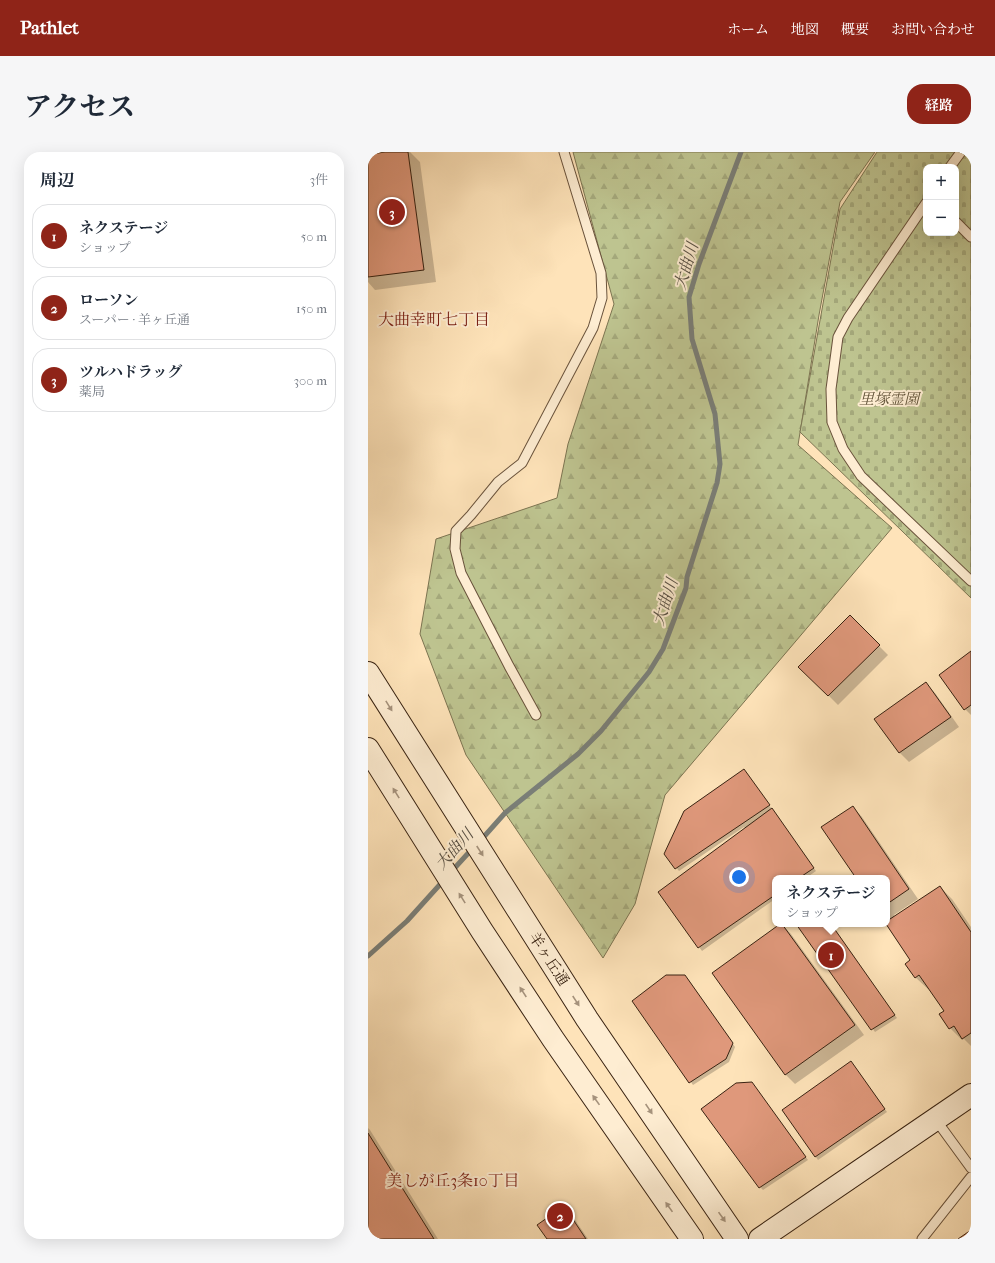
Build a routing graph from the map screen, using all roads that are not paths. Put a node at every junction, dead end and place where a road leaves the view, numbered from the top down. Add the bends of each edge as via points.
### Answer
1 (564, 152) edge
2 (961, 152) edge
3 (952, 164) edge
4 (923, 207) edge
5 (959, 225) edge
6 (971, 237) edge
7 (971, 581) edge
8 (368, 673) edge
9 (536, 715) dead end
10 (368, 749) edge
11 (971, 1095) edge
12 (936, 1120) junction
13 (971, 1168) edge
14 (971, 1177) edge
15 (692, 1239) edge
16 (737, 1239) edge
17 (760, 1239) edge
18 (922, 1239) edge

1 - 9 lane via 601,273 602,298 593,328 522,463 498,482 456,531 454,549 462,572
2 - 3 lane
4 - 7 lane via 848,318 838,337 831,389 832,422 843,449 861,476
5 - 6 lane
8 -> 16 main road, 羊ヶ丘通 via 587,1019
15 -> 10 main road via 553,1039
11 - 12 main road
12 - 13 lane
12 - 17 main road
14 - 18 lane

